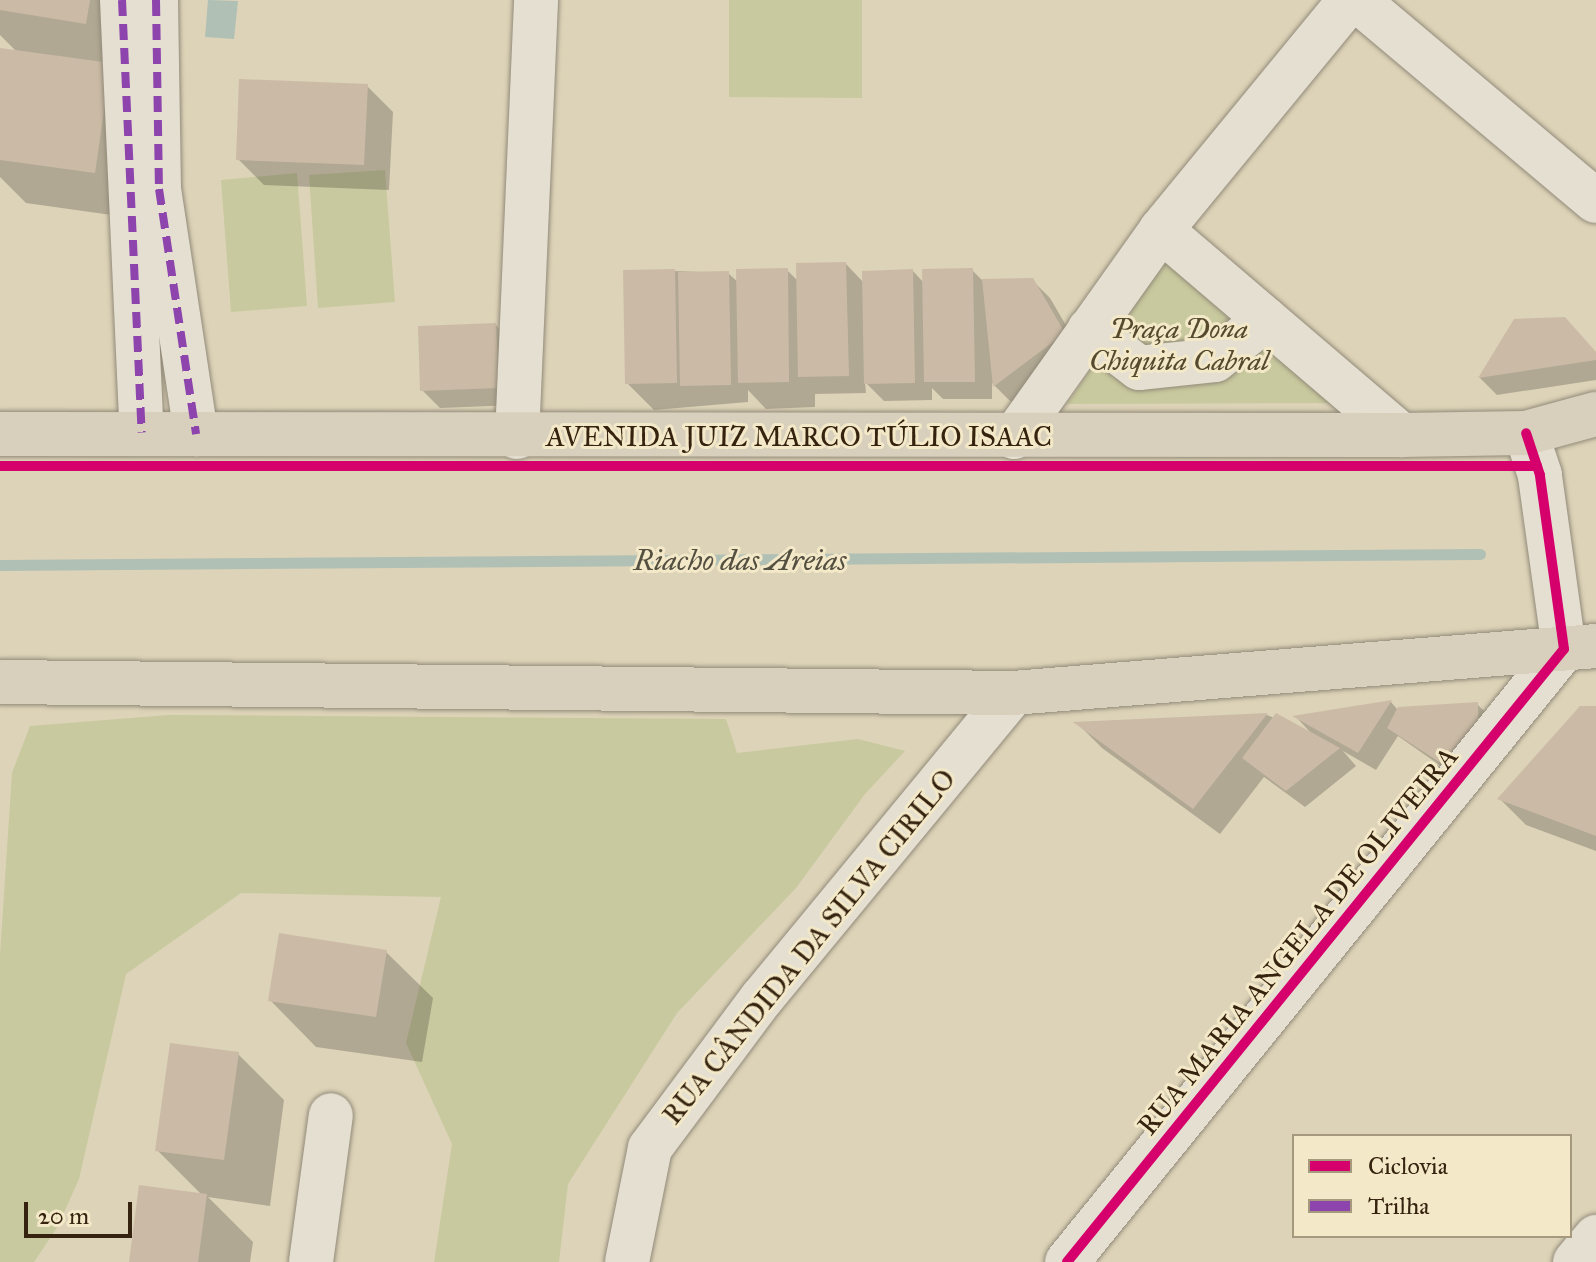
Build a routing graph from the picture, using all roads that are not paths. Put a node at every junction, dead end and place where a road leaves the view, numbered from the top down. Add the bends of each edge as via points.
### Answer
1 (122, 0) edge
2 (156, 0) edge
3 (536, 0) edge
4 (1350, 0) edge
5 (1357, 0) edge
6 (1596, 201) edge
7 (1161, 230) junction
8 (1266, 319) junction
9 (1089, 330) junction
10 (1596, 414) edge
11 (142, 433) junction
12 (1526, 433) junction
13 (0, 434) edge
14 (196, 434) junction
15 (1401, 435) junction
16 (517, 437) junction
17 (1014, 437) junction
18 (1574, 639) edge
19 (7, 690) edge
20 (1013, 693) junction
21 (331, 1115) dead end
22 (1596, 1237) edge
23 (311, 1262) edge
24 (627, 1262) edge
25 (1067, 1262) edge
26 (1575, 1262) edge

1 - 11 street
2 - 14 street via 159,189
3 - 16 street
4 - 7 street
5 - 6 street
7 - 8 street
7 - 9 street
8 - 9 street via 1215,360 1139,368
8 - 15 street
9 - 17 street
10 - 12 main road, AVENIDA JUIZ MARCO TÚLIO ISAAC
11 - 13 main road, AVENIDA JUIZ MARCO TÚLIO ISAAC
11 - 14 main road, AVENIDA JUIZ MARCO TÚLIO ISAAC
12 - 15 main road, AVENIDA JUIZ MARCO TÚLIO ISAAC
12 - 18 street via 1540,475
14 - 16 main road, AVENIDA JUIZ MARCO TÚLIO ISAAC
15 - 17 main road, AVENIDA JUIZ MARCO TÚLIO ISAAC
16 - 17 main road, AVENIDA JUIZ MARCO TÚLIO ISAAC
18 - 20 main road
18 - 25 street, RUA MARIA ANGELA DE OLIVEIRA
19 - 20 main road
20 - 24 street, RUA CÂNDIDA DA SILVA CIRILO via 762,998 650,1148
21 - 23 street
22 - 26 street

